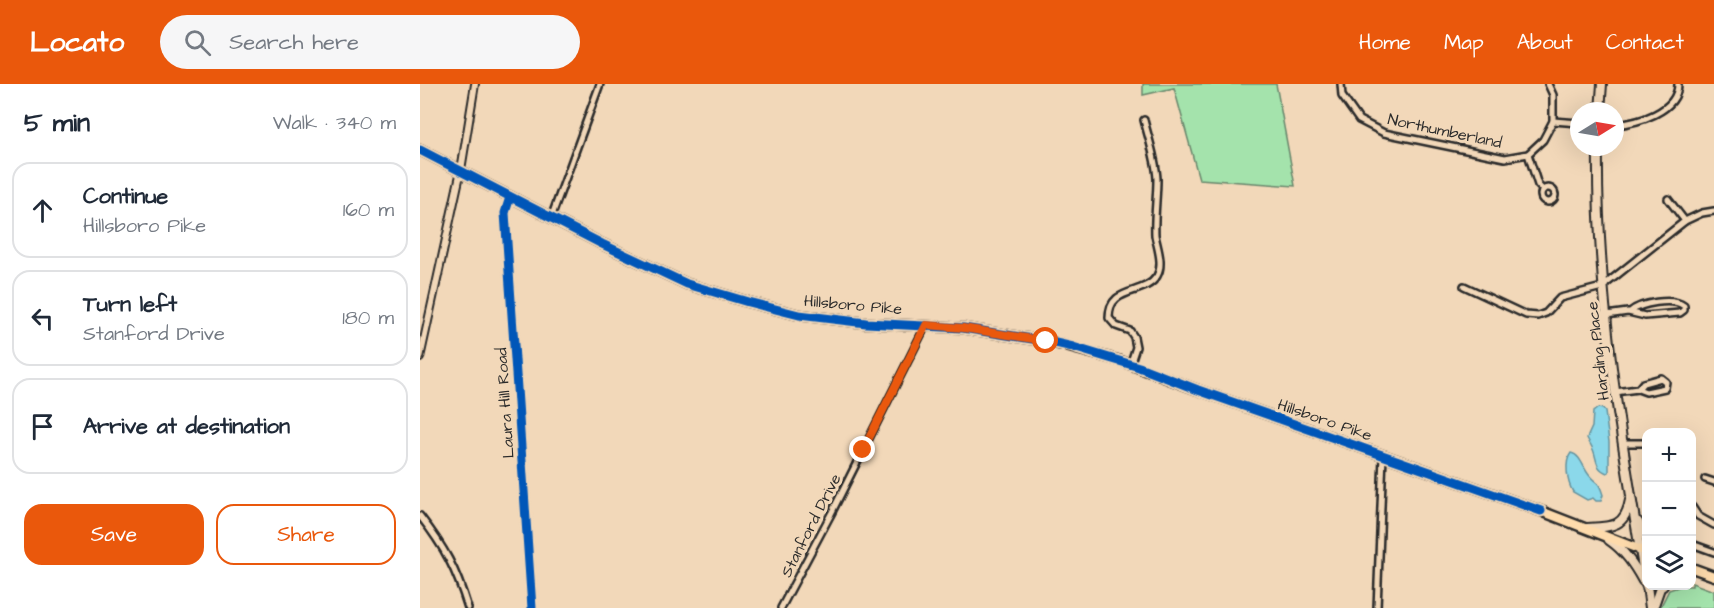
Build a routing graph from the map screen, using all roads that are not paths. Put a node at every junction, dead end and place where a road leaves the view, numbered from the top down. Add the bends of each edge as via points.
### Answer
1 (475, 84) edge
2 (600, 84) edge
3 (1341, 84) edge
4 (1548, 84) edge
5 (1602, 84) edge
6 (1678, 84) edge
7 (1601, 102) edge
8 (1144, 120) dead end
9 (1553, 122) junction
10 (1570, 123) edge
11 (1624, 124) edge
12 (420, 150) edge
13 (1528, 154) junction
14 (1598, 156) edge
15 (461, 170) junction
16 (1543, 190) dead end
17 (510, 197) junction
18 (1668, 199) dead end
19 (1714, 211) edge
20 (551, 218) junction
21 (1685, 221) junction
22 (1464, 286) dead end
23 (1602, 288) junction
24 (1630, 312) junction
25 (1606, 315) junction
26 (926, 325) junction
27 (420, 358) edge
28 (1130, 364) junction
29 (1638, 389) junction
30 (1615, 392) junction
31 (1623, 443) junction
32 (1642, 443) edge
33 (1383, 456) junction
34 (1705, 479) dead end
35 (1714, 482) edge
36 (1631, 496) junction
37 (1696, 513) edge
38 (1634, 514) junction
39 (420, 516) edge
40 (1714, 525) edge
41 (1586, 528) junction
42 (1601, 534) junction
43 (1646, 536) edge
44 (1696, 545) edge
45 (1642, 546) edge
46 (1642, 550) edge
47 (1714, 552) edge
48 (1696, 569) edge
49 (1703, 572) junction
50 (1696, 573) edge
51 (1714, 576) edge
52 (1642, 578) edge
53 (1648, 590) edge
54 (1659, 590) edge
55 (468, 608) edge
56 (532, 608) edge
57 (781, 608) edge
58 (1377, 608) edge
59 (1652, 608) edge

1 - 15 street
2 - 20 street
3 - 13 street, Northumberland via 1342,96 1359,120 1384,133 1505,158
4 - 9 street via 1553,95
5 - 7 main road
6 - 11 street via 1677,93 1664,109
8 - 28 street via 1156,164 1155,233 1160,267 1150,283 1121,296 1109,310 1109,318 1116,326 1130,331 1134,337 1136,347
9 - 10 street
9 - 13 street via 1543,140
12 - 15 main road, Hillsboro Pike
13 - 16 street
14 - 23 main road, Harding Place
15 - 17 main road, Hillsboro Pike
15 - 27 street
17 - 20 main road, Hillsboro Pike
17 - 56 street, Laura Hill Road via 505,213
18 - 21 street
19 - 21 street
20 - 26 main road, Hillsboro Pike via 687,284 748,302 833,320
21 - 23 street
22 - 23 street via 1526,315 1538,316 1560,298
23 - 25 main road, Harding Place
24 - 24 street via 1638,306 1670,302 1684,306 1680,313 1645,316
24 - 25 street
25 - 30 main road, Harding Place
26 - 28 main road, Hillsboro Pike via 1051,342
26 - 57 street, Stanford Drive
28 - 33 main road, Hillsboro Pike
29 - 29 street via 1646,392 1667,386 1661,378 1643,383
29 - 30 street
30 - 31 main road, Harding Place
31 - 32 street
31 - 36 main road, Harding Place
33 - 41 main road, Hillsboro Pike
33 - 58 street
34 - 35 street
36 - 38 main road, Harding Place
36 - 41 main road via 1627,516 1617,524
37 - 40 street
38 - 43 main road
38 - 45 main road, Harding Place
39 - 55 street via 450,557
41 - 42 main road, Hillsboro Pike
42 - 46 main road, Hillsboro Pike
42 - 52 main road via 1619,547
44 - 47 street
48 - 49 main road
49 - 50 main road
49 - 51 main road
53 - 59 main road, Harding Place
54 - 59 main road

